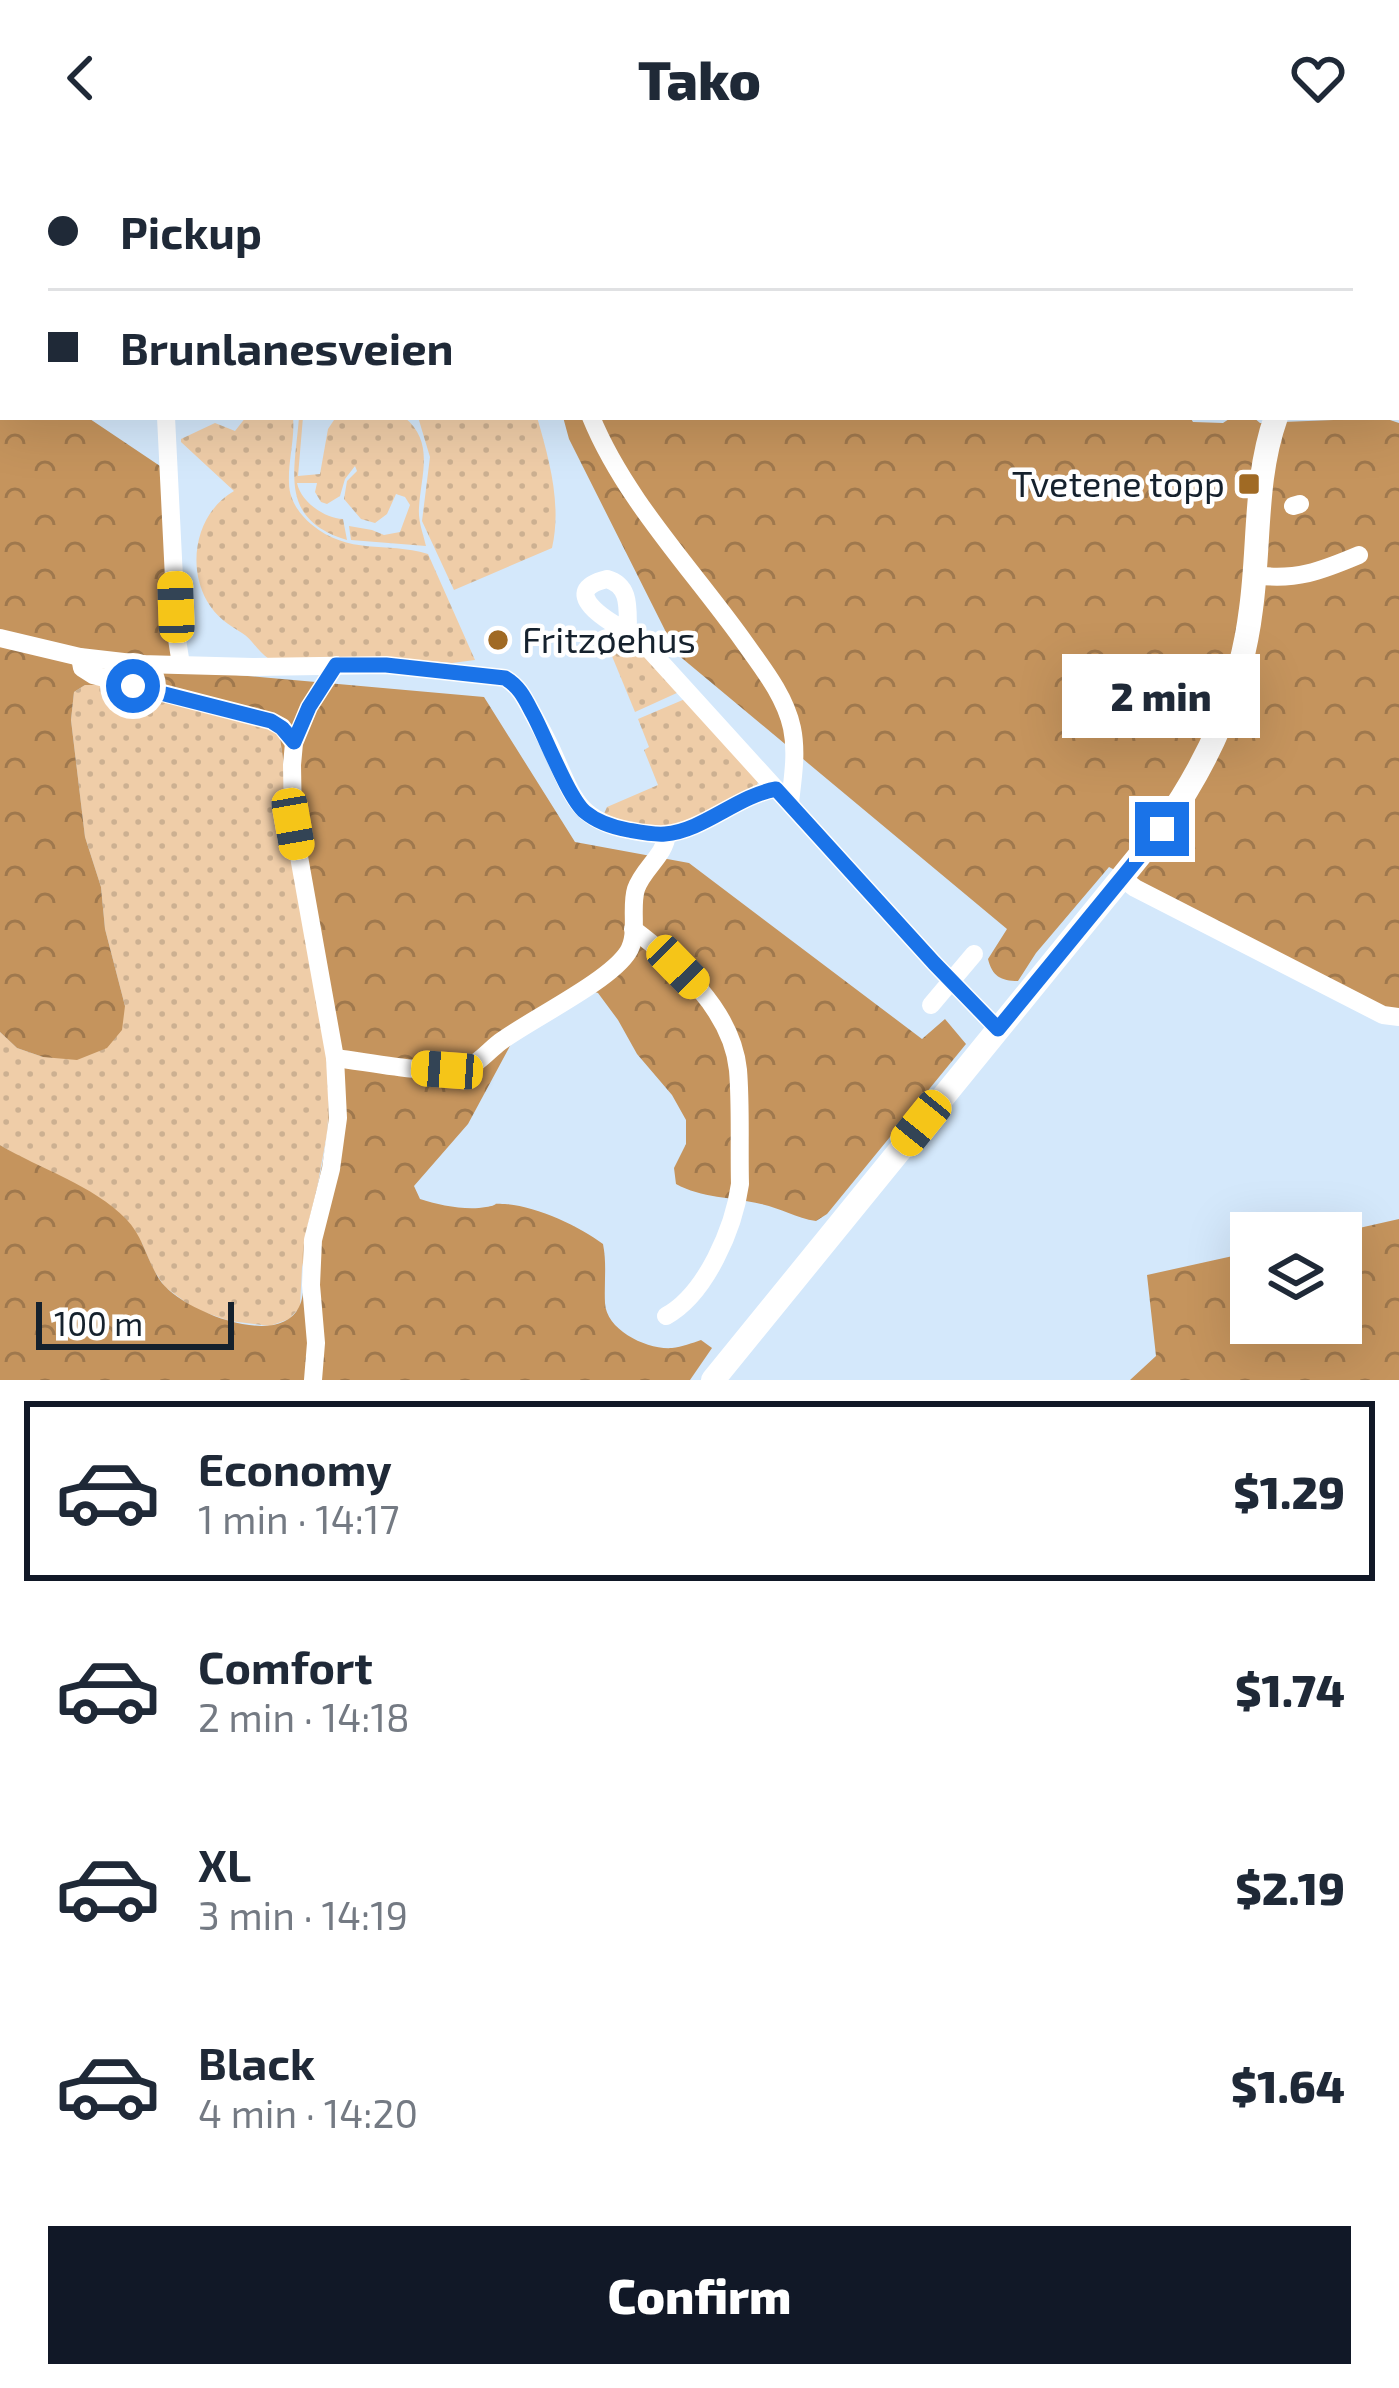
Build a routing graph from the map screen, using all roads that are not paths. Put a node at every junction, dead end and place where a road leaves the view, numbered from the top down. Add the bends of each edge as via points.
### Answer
1 (166, 420) edge
2 (592, 420) edge
3 (1275, 420) edge
4 (1359, 555) dead end
5 (1254, 575) junction
6 (0, 638) edge
7 (604, 639) dead end
8 (80, 657) junction
9 (181, 665) junction
10 (336, 665) junction
11 (294, 742) junction
12 (783, 795) junction
13 (667, 834) junction
14 (1122, 878) junction
15 (633, 929) junction
16 (974, 954) dead end
17 (952, 980) junction
18 (931, 1005) dead end
19 (1399, 1017) edge
20 (998, 1029) junction
21 (335, 1058) junction
22 (666, 1316) dead end
23 (313, 1380) edge
24 (713, 1380) edge

1 - 9 street
2 - 12 street via 614,465 779,694 794,747
3 - 5 main road
4 - 5 street via 1296,577
5 - 14 main road via 1241,667 1215,740 1186,795
6 - 8 street
7 - 12 street via 637,636
8 - 9 street
8 - 11 street via 93,675 271,721
9 - 10 street
10 - 11 street
10 - 13 street via 505,678 518,685 586,813 603,824
11 - 21 street via 293,824
12 - 13 street via 748,797
12 - 17 street
13 - 15 street via 638,883
14 - 19 street
14 - 20 main road
15 - 21 street via 627,955 609,971 467,1068
15 - 22 street via 711,1005 738,1071 738,1202 703,1279
16 - 17 street
17 - 18 street
17 - 20 street
20 - 24 main road
21 - 23 street via 338,1118 313,1240

